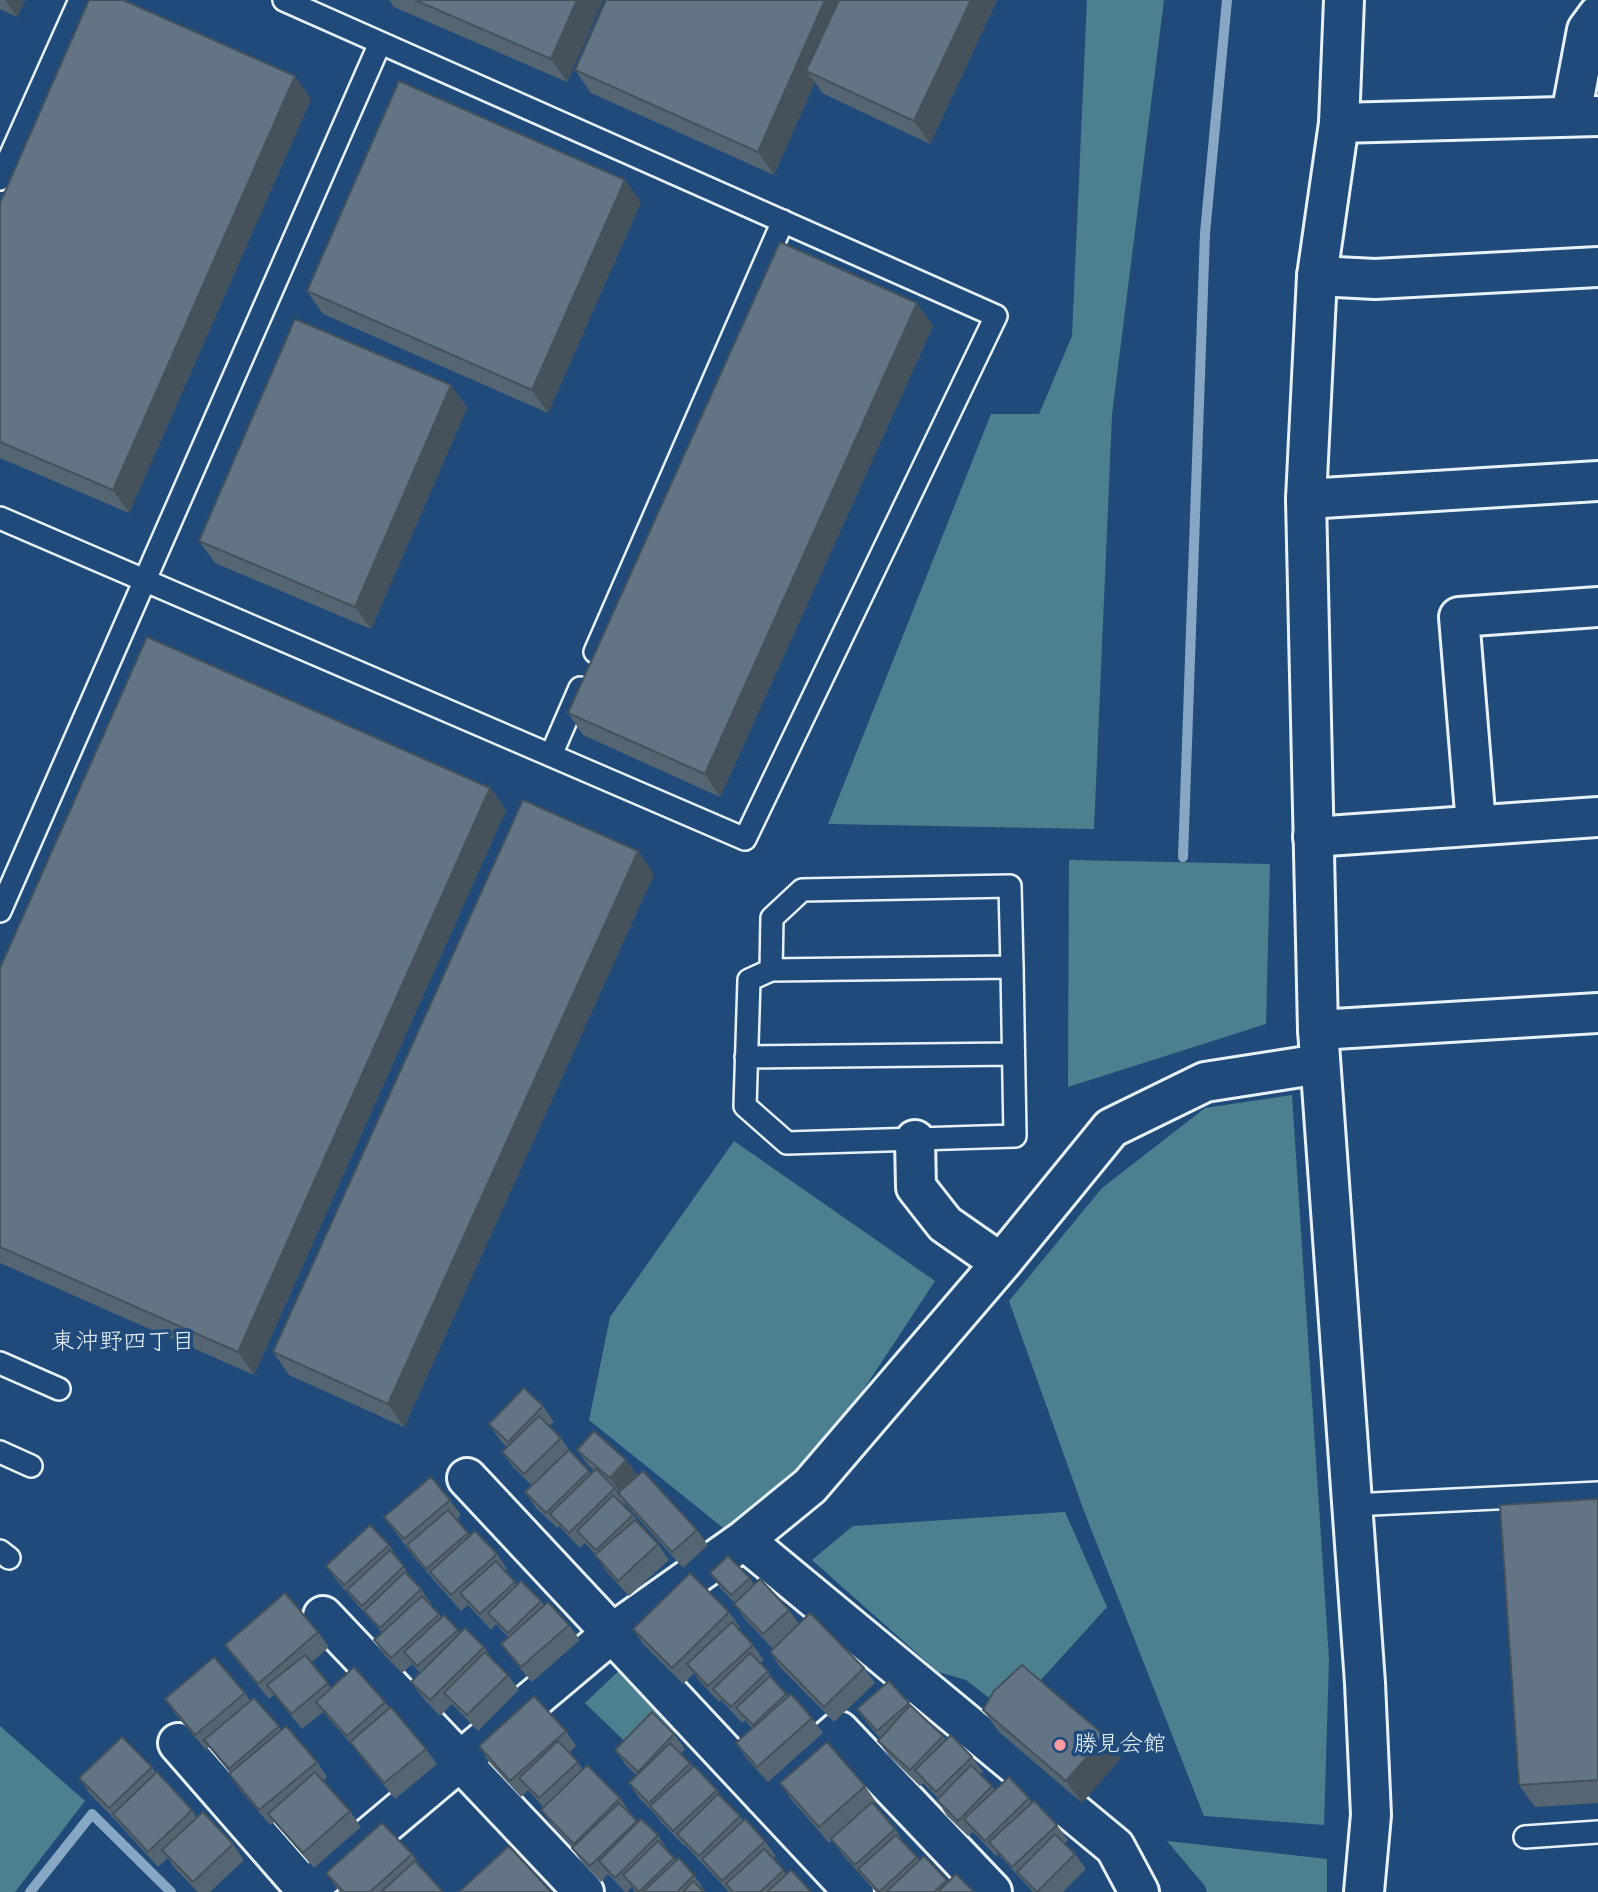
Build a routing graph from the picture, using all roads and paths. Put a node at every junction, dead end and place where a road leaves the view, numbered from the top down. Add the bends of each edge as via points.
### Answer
1 (79, 0) edge
2 (284, 0) edge
3 (1344, 0) edge
4 (1598, 15) edge
5 (380, 43) junction
6 (1584, 116) edge
7 (1339, 123) junction
8 (0, 179) edge
9 (783, 221) junction
10 (1598, 267) edge
11 (1317, 276) junction
12 (1598, 481) edge
13 (1306, 499) junction
14 (0, 518) edge
15 (145, 580) junction
16 (1598, 607) edge
17 (551, 755) junction
18 (1598, 817) edge
19 (1476, 825) junction
20 (1313, 837) junction
21 (0, 911) edge
22 (1012, 967) junction
23 (771, 970) junction
24 (1598, 1013) edge
25 (1319, 1047) junction
26 (1013, 1054) junction
27 (746, 1057) junction
28 (915, 1140) junction
29 (1001, 1263) junction
30 (0, 1363) edge
31 (59, 1389) dead end
32 (0, 1452) edge
33 (31, 1466) dead end
34 (467, 1478) dead end
35 (1598, 1493) edge
36 (1352, 1506) junction
37 (744, 1540) junction
38 (323, 1616) dead end
39 (611, 1634) junction
40 (178, 1742) dead end
41 (460, 1761) junction
42 (764, 1796) junction
43 (1598, 1832) edge
44 (1525, 1837) dead end
45 (306, 1891) edge
46 (584, 1892) edge
47 (854, 1892) edge
48 (992, 1892) edge
49 (1139, 1892) edge
50 (1364, 1892) edge

1 - 8 lane
2 - 5 lane
3 - 7 street
4 - 6 street via 1587,30
5 - 9 lane
5 - 15 lane
6 - 7 street
7 - 11 street
9 - 17 lane
9 - 17 lane via 996,316 745,839
10 - 11 street via 1375,278
11 - 13 street
12 - 13 street
13 - 20 street
14 - 15 lane
15 - 17 lane
15 - 21 lane
16 - 19 street via 1459,617
18 - 19 street
19 - 20 street
20 - 25 street
22 - 23 lane
22 - 23 lane via 1010,886 996,886 802,890 772,918
22 - 26 lane
23 - 27 lane via 749,980
24 - 25 street
25 - 29 street via 1205,1082 1111,1128
25 - 36 street
26 - 27 lane
26 - 28 lane via 1015,1136
27 - 28 lane via 745,1106 787,1143
28 - 29 street via 916,1188 945,1224
29 - 37 street via 810,1486
30 - 31 lane
32 - 33 lane
34 - 39 street
35 - 36 lane
36 - 50 street via 1371,1815
37 - 39 street
37 - 49 street via 1115,1847
38 - 41 street
39 - 41 street
39 - 42 street
40 - 45 street
41 - 45 street
41 - 46 street
42 - 47 street
42 - 48 street via 839,1731
43 - 44 lane

